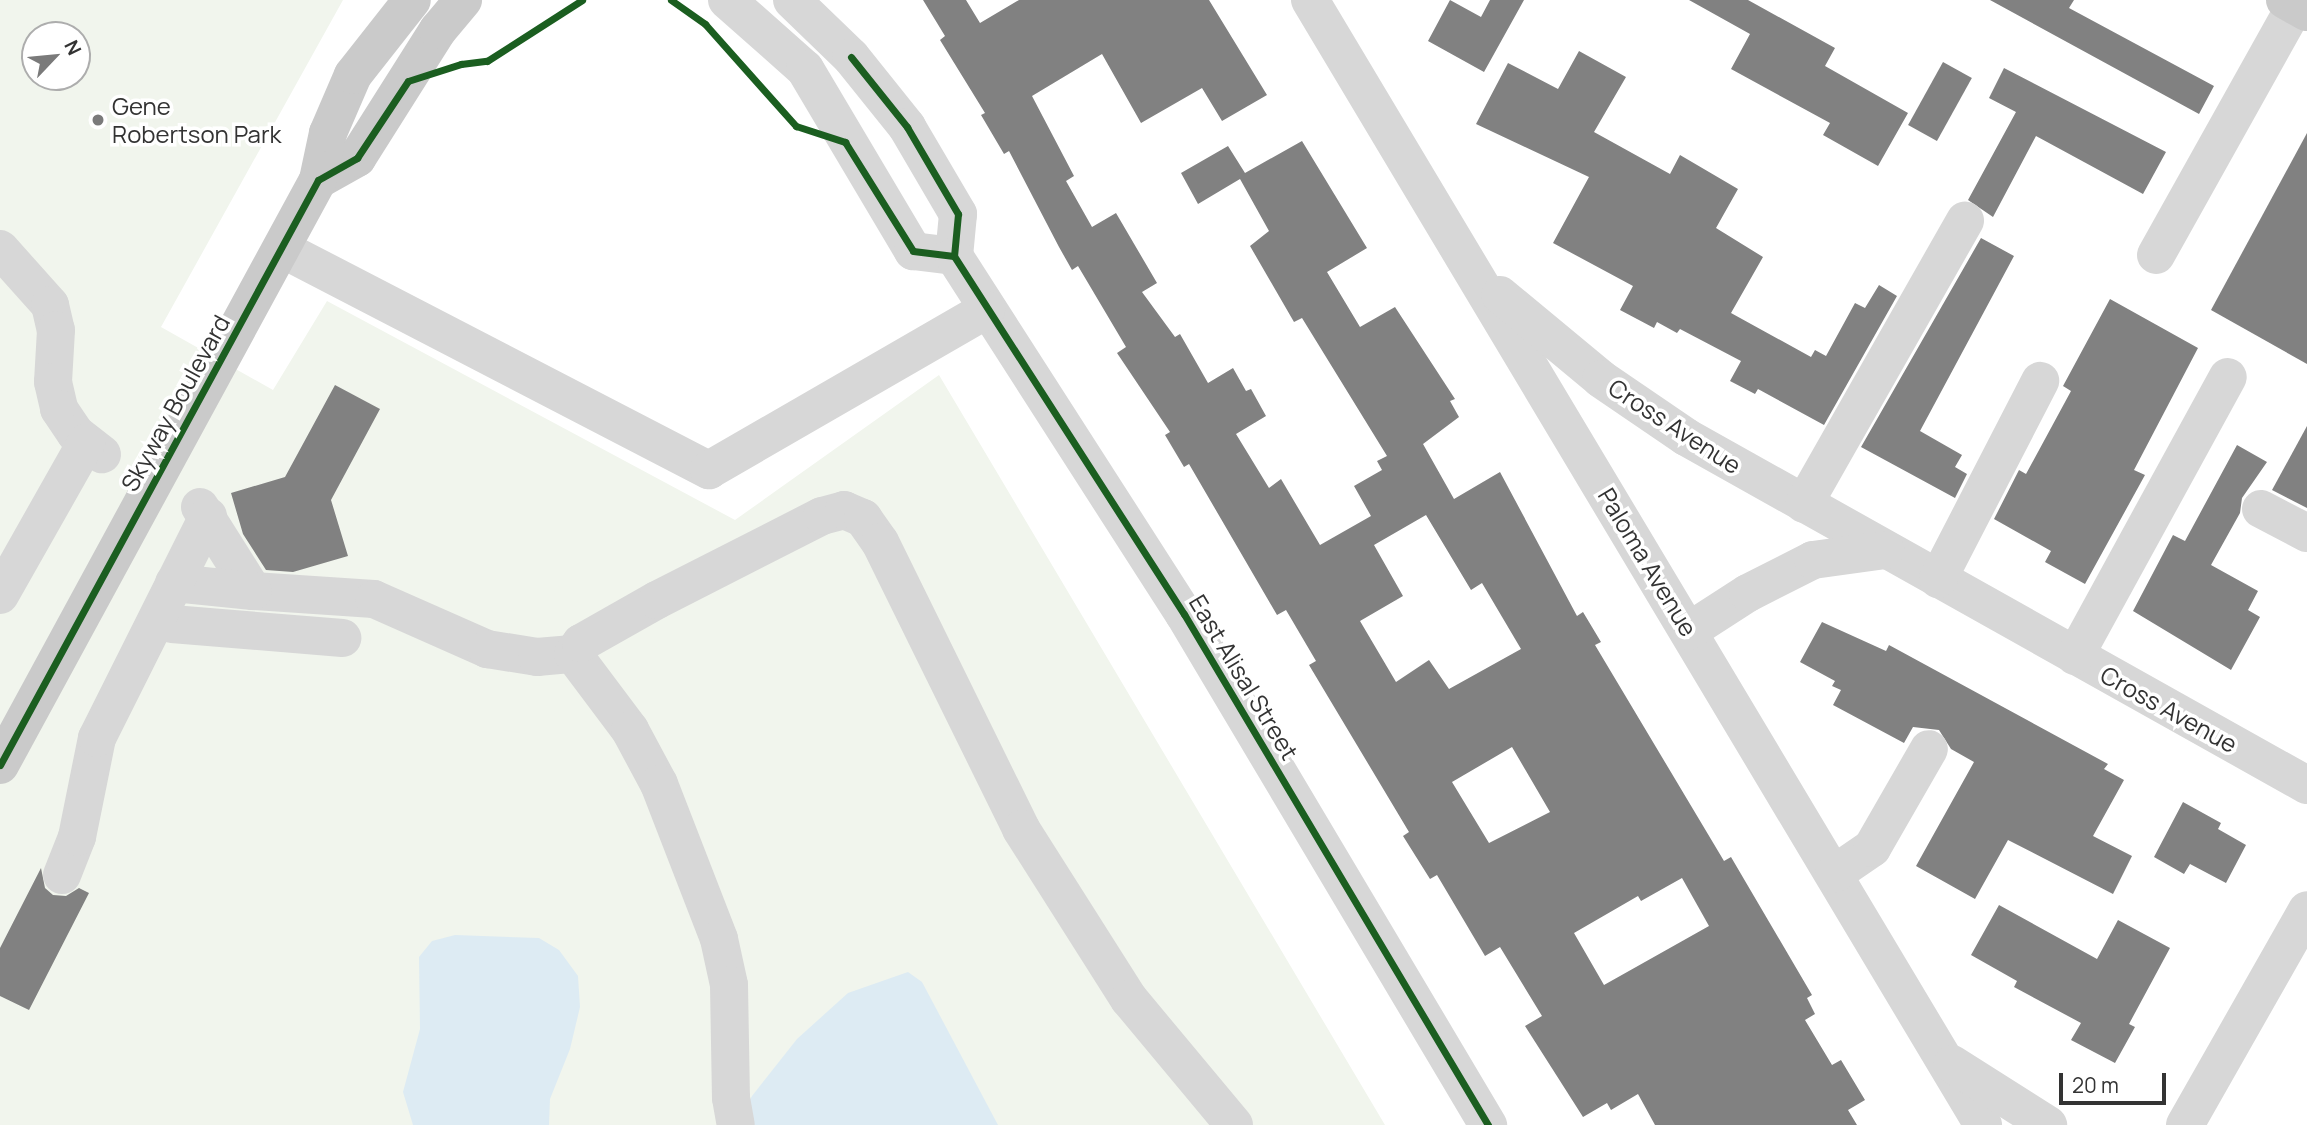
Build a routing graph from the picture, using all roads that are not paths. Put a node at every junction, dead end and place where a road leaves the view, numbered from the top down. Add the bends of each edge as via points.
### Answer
1 (381, 0) edge
2 (412, 0) edge
3 (463, 0) edge
4 (727, 0) edge
5 (792, 0) edge
6 (1310, 0) edge
7 (2296, 6) edge
8 (353, 75) junction
9 (931, 166) junction
10 (318, 180) junction
11 (880, 201) junction
12 (1965, 221) dead end
13 (0, 248) edge
14 (282, 249) junction
15 (2155, 255) dead end
16 (954, 256) junction
17 (1479, 279) junction
18 (986, 310) junction
19 (2228, 377) dead end
20 (2040, 381) dead end
21 (1804, 505) junction
22 (2261, 509) dead end
23 (2307, 533) edge
24 (1885, 550) junction
25 (1938, 579) junction
26 (193, 586) junction
27 (253, 591) junction
28 (0, 595) edge
29 (328, 596) junction
30 (1689, 631) junction
31 (573, 654) junction
32 (2075, 656) junction
33 (1929, 749) dead end
34 (0, 765) edge
35 (2307, 786) edge
36 (1833, 874) junction
37 (62, 875) dead end
38 (2307, 910) edge
39 (1942, 1056) junction
40 (736, 1125) edge
41 (1234, 1125) edge
42 (1488, 1125) edge
43 (1983, 1125) edge
44 (2048, 1125) edge
45 (2185, 1125) edge

1 - 8 main road
2 - 8 main road, Skyway Boulevard
3 - 10 main road via 438,30 357,158
4 - 11 street via 805,69
5 - 9 street via 871,79
6 - 17 street, Paloma Avenue
7 - 15 street
8 - 10 main road, Skyway Boulevard via 328,133
9 - 11 street via 912,191
9 - 16 street via 958,214
10 - 14 main road, Skyway Boulevard
11 - 16 street via 913,251
12 - 21 street
13 - 28 street via 50,305 56,330 54,395 66,421 94,449
14 - 18 street via 709,470
14 - 34 main road, Skyway Boulevard
16 - 18 street, East Alisal Street
17 - 21 street, Cross Avenue via 1643,409
17 - 30 street, Paloma Avenue
18 - 42 street, East Alisal Street via 1184,614
19 - 32 street
20 - 25 street
21 - 24 street, Cross Avenue
22 - 23 street
24 - 25 street, Cross Avenue
24 - 30 street via 1813,560 1748,593
25 - 32 street, Cross Avenue
26 - 27 street
26 - 27 street via 204,512
26 - 29 street via 189,625 334,637
26 - 37 street via 97,738 77,837
27 - 29 street
29 - 31 street via 374,598 487,649 537,657
30 - 36 street, Paloma Avenue
31 - 40 street via 630,730 659,785 719,939 729,985 731,1098
31 - 41 street via 581,643 657,600 822,516 845,510 863,518 886,554 1011,813 1129,999
32 - 35 street, Cross Avenue
33 - 36 street via 1872,848
36 - 39 street, Paloma Avenue
38 - 45 street
39 - 43 street, Paloma Avenue
39 - 44 street

